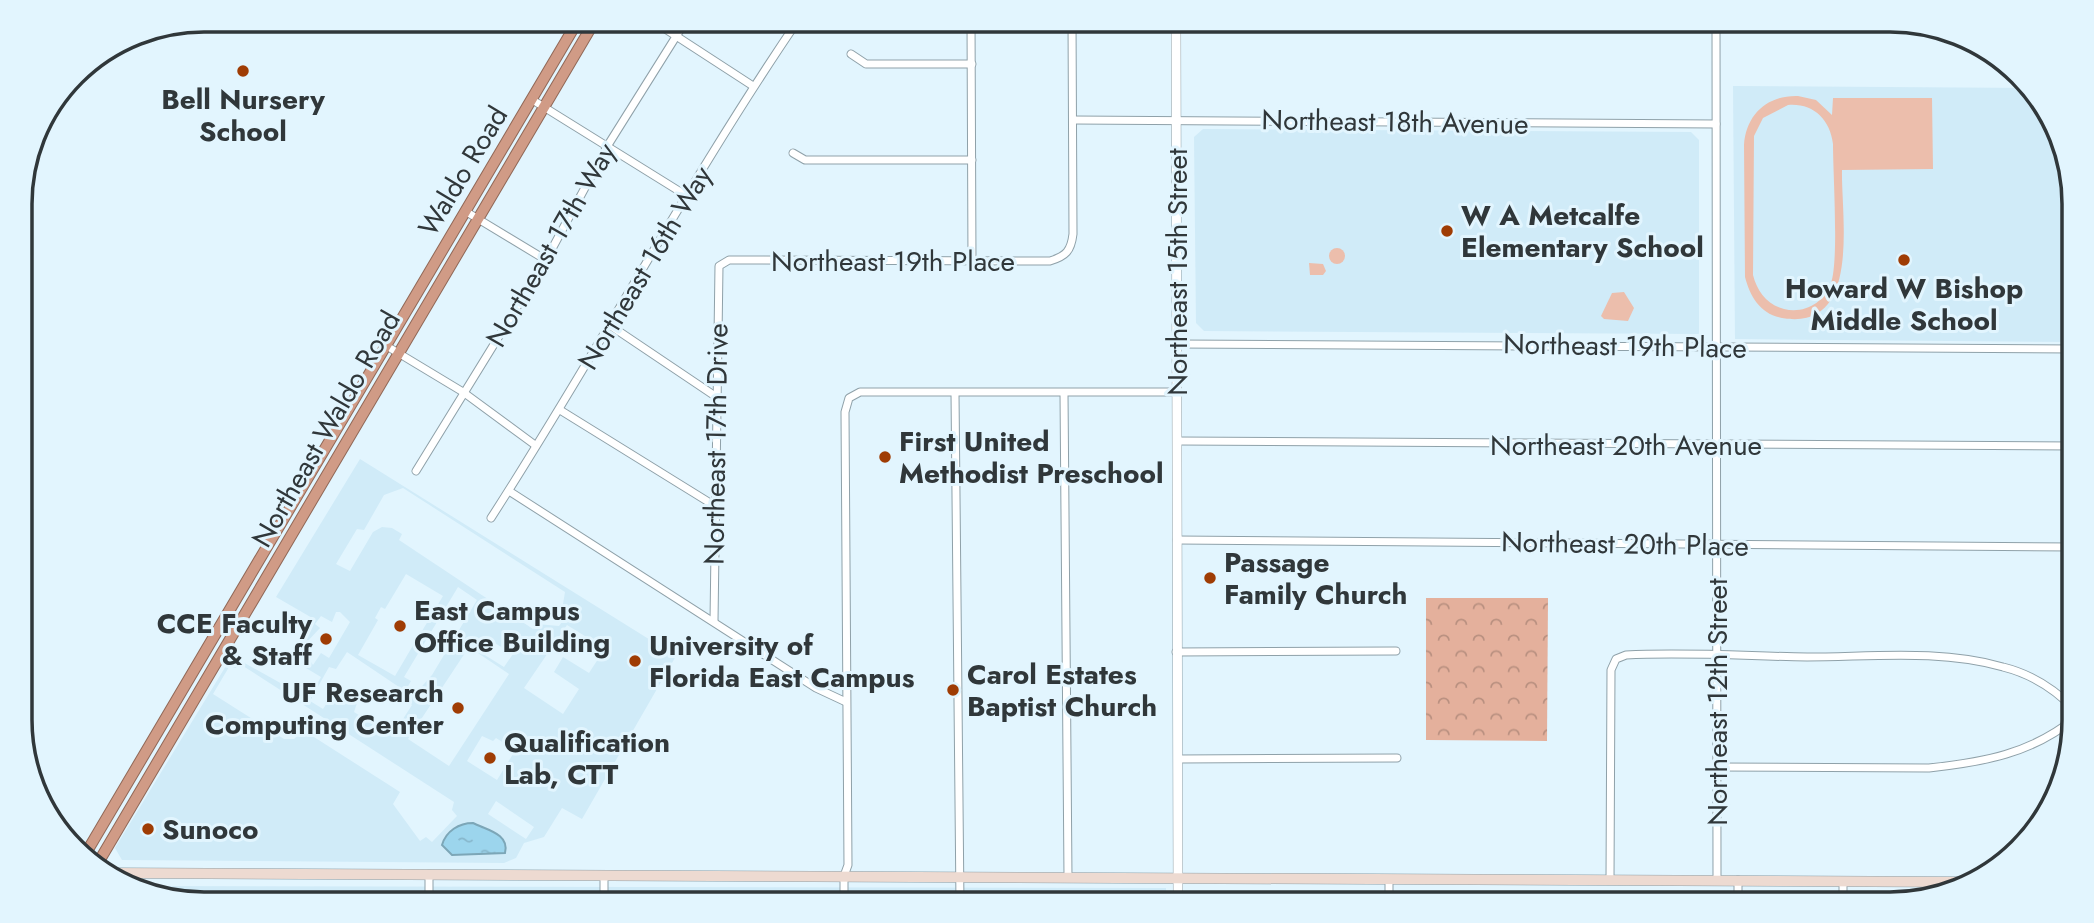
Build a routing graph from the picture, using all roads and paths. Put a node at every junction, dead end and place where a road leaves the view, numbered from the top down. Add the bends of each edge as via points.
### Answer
1 (571, 32) edge
2 (588, 32) edge
3 (671, 32) edge
4 (679, 32) edge
5 (790, 32) edge
6 (971, 32) edge
7 (1072, 32) edge
8 (1176, 32) edge
9 (1716, 32) edge
10 (677, 36) junction
11 (851, 54) dead end
12 (972, 64) junction
13 (753, 86) junction
14 (531, 99) junction
15 (544, 107) junction
16 (1073, 120) junction
17 (1177, 120) junction
18 (1716, 124) junction
19 (608, 145) junction
20 (793, 153) dead end
21 (972, 160) junction
22 (687, 196) junction
23 (465, 211) junction
24 (477, 218) junction
25 (546, 260) junction
26 (972, 261) junction
27 (719, 266) joint
28 (611, 326) junction
29 (1177, 344) junction
30 (385, 345) junction
31 (1718, 348) junction
32 (2062, 349) edge
33 (397, 352) junction
34 (463, 392) junction
35 (1177, 392) junction
36 (955, 393) junction
37 (1064, 393) junction
38 (715, 396) junction
39 (560, 410) junction
40 (1178, 441) junction
41 (1717, 444) junction
42 (536, 445) junction
43 (2062, 446) edge
44 (416, 471) dead end
45 (509, 491) junction
46 (715, 506) junction
47 (491, 518) dead end
48 (1177, 540) junction
49 (1718, 545) junction
50 (2062, 547) edge
51 (714, 621) junction
52 (1396, 651) dead end
53 (1176, 652) junction
54 (1717, 655) junction
55 (2062, 696) edge
56 (846, 702) junction
57 (2062, 726) edge
58 (157, 734) junction
59 (169, 741) junction
60 (1397, 758) dead end
61 (1178, 759) junction
62 (1717, 766) junction
63 (89, 847) edge
64 (101, 857) edge
65 (128, 873) edge
66 (429, 874) junction
67 (604, 875) junction
68 (844, 876) junction
69 (957, 877) junction
70 (1068, 877) junction
71 (1178, 878) junction
72 (1389, 879) junction
73 (1611, 880) junction
74 (1717, 880) junction
75 (1738, 880) junction
76 (1843, 881) junction
77 (1937, 885) edge
78 (1178, 891) edge
79 (1389, 891) edge
80 (1738, 891) edge
81 (1843, 891) edge
82 (429, 892) edge
83 (604, 892) edge
84 (844, 892) edge
85 (959, 892) edge

1 - 14 highway, Waldo Road
2 - 15 highway, Northeast Waldo Road
3 - 10 street
4 - 10 street, Northeast 17th Way
5 - 13 street, Northeast 16th Way
6 - 12 street
7 - 16 street
8 - 17 street, Northeast 15th Street
9 - 18 street, Northeast 12th Street
10 - 13 street
10 - 19 street, Northeast 17th Way
11 - 12 street via 866,64
12 - 21 street
13 - 22 street, Northeast 16th Way
14 - 15 street
14 - 23 highway, Waldo Road
15 - 19 street
15 - 24 highway, Northeast Waldo Road
16 - 17 street, Northeast 18th Avenue
16 - 26 street, Northeast 19th Place via 1072,247 1050,261
17 - 18 street, Northeast 18th Avenue
17 - 29 street, Northeast 15th Street
18 - 31 street, Northeast 12th Street
19 - 22 street
19 - 25 street, Northeast 17th Way
20 - 21 street via 805,160
21 - 26 street
22 - 28 street, Northeast 16th Way
23 - 24 street
23 - 30 highway, Waldo Road
24 - 25 street
24 - 33 highway, Northeast Waldo Road
25 - 34 street, Northeast 17th Way
26 - 27 street, Northeast 19th Place via 729,260
27 - 38 street, Northeast 17th Drive
28 - 38 street
28 - 39 street, Northeast 16th Way
29 - 31 street, Northeast 19th Place
29 - 35 street, Northeast 15th Street
30 - 33 street
30 - 58 highway, Northeast Waldo Road
31 - 32 street, Northeast 19th Place
31 - 41 street, Northeast 12th Street
33 - 34 street
33 - 59 highway, Northeast Waldo Road
34 - 42 street
34 - 44 street, Northeast 17th Way
35 - 37 street
35 - 40 street, Northeast 15th Street
36 - 37 street
36 - 56 street via 860,392 848,400
36 - 69 street
37 - 70 street
38 - 46 street, Northeast 17th Drive
39 - 42 street, Northeast 16th Way
39 - 46 street
40 - 41 street, Northeast 20th Avenue
40 - 48 street, Northeast 15th Street
41 - 43 street, Northeast 20th Avenue
41 - 49 street, Northeast 12th Street
42 - 45 street, Northeast 16th Way
45 - 47 street, Northeast 16th Way
45 - 51 street
46 - 51 street, Northeast 17th Drive
48 - 49 street, Northeast 20th Place
48 - 53 street, Northeast 15th Street
49 - 50 street, Northeast 20th Place
49 - 54 street, Northeast 12th Street
51 - 56 street via 816,688
52 - 53 street
53 - 61 street, Northeast 15th Street
54 - 55 street via 1973,660 2035,679
54 - 62 street, Northeast 12th Street
54 - 73 street via 1626,655 1611,670
56 - 68 street via 848,865
57 - 62 street via 2027,748 1997,759 1929,768
58 - 59 highway
58 - 63 highway, Northeast Waldo Road
59 - 64 highway, Northeast Waldo Road
60 - 61 street
61 - 71 street, Northeast 15th Street
62 - 74 street, Northeast 12th Street
65 - 66 main road
66 - 67 main road
66 - 82 street
67 - 68 main road
67 - 83 street
68 - 69 main road
68 - 84 street
69 - 70 main road
69 - 85 street
70 - 71 main road
71 - 72 main road
71 - 78 street, Northeast 15th Street
72 - 73 main road
72 - 79 street
73 - 74 main road
74 - 75 main road
75 - 76 main road
75 - 80 street
76 - 77 main road
76 - 81 street

